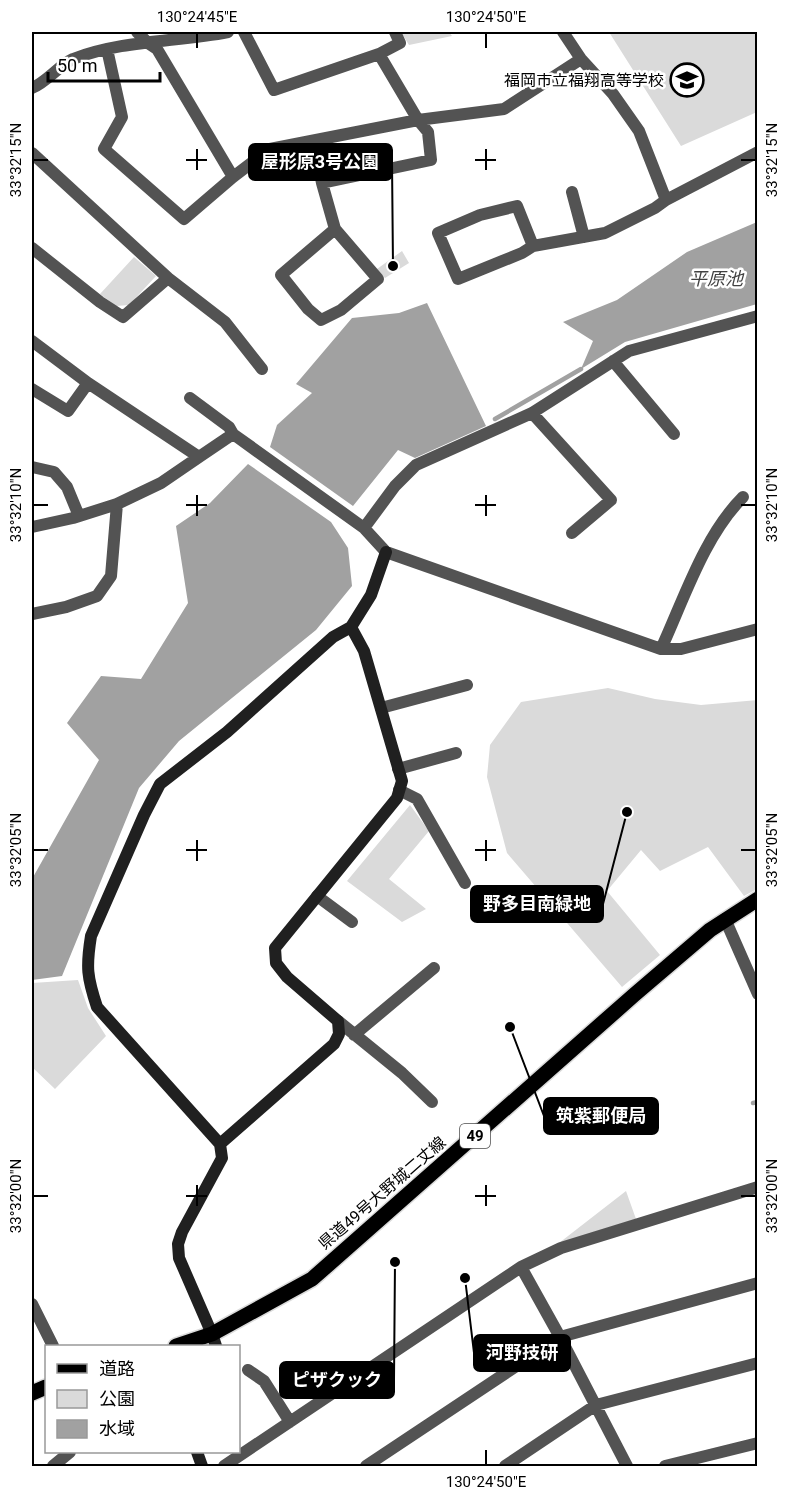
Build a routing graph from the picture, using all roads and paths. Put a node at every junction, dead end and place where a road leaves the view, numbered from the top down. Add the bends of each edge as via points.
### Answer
1 (137, 32) edge
2 (228, 32) edge
3 (244, 32) edge
4 (395, 32) edge
5 (563, 32) edge
6 (148, 43) junction
7 (107, 49) junction
8 (380, 54) junction
9 (581, 59) junction
10 (32, 88) edge
11 (418, 120) junction
12 (314, 142) junction
13 (758, 152) edge
14 (32, 153) edge
15 (232, 177) junction
16 (322, 183) junction
17 (572, 192) dead end
18 (666, 200) junction
19 (335, 229) junction
20 (584, 237) junction
21 (534, 246) junction
22 (32, 248) edge
23 (168, 278) junction
24 (758, 316) edge
25 (32, 341) edge
26 (613, 361) junction
27 (262, 369) dead end
28 (88, 383) junction
29 (32, 389) edge
30 (190, 398) dead end
31 (532, 413) junction
32 (233, 434) junction
33 (674, 434) dead end
34 (199, 458) junction
35 (32, 467) edge
36 (743, 497) dead end
37 (117, 504) junction
38 (79, 516) junction
39 (32, 527) edge
40 (364, 528) junction
41 (572, 533) dead end
42 (386, 552) junction
43 (32, 614) edge
44 (351, 627) junction
45 (758, 629) edge
46 (661, 649) junction
47 (467, 685) dead end
48 (381, 708) junction
49 (456, 753) dead end
50 (398, 769) junction
51 (399, 790) junction
52 (465, 884) dead end
53 (317, 896) junction
54 (758, 899) edge
55 (725, 919) junction
56 (352, 922) dead end
57 (434, 968) dead end
58 (758, 994) edge
59 (338, 1021) junction
60 (354, 1035) junction
61 (432, 1102) dead end
62 (220, 1144) junction
63 (758, 1187) edge
64 (521, 1267) junction
65 (758, 1284) edge
66 (32, 1304) edge
67 (560, 1337) junction
68 (214, 1340) edge
69 (52, 1345) edge
70 (187, 1345) edge
71 (758, 1363) edge
72 (248, 1370) dead end
73 (596, 1405) junction
74 (290, 1422) junction
75 (758, 1443) edge
76 (69, 1453) edge
77 (53, 1467) edge
78 (224, 1467) edge
79 (366, 1467) edge
80 (505, 1467) edge
81 (627, 1467) edge
82 (665, 1467) edge

1 - 6 street
2 - 6 street
3 - 8 street via 274,90
4 - 8 street via 400,43
5 - 9 street
6 - 7 street
6 - 15 street via 157,49
7 - 10 street via 71,60
7 - 15 street via 122,117 104,148 184,219
8 - 11 street
9 - 11 street via 504,109
9 - 18 street via 639,131
11 - 12 street
11 - 16 street via 428,132 431,160
12 - 15 street via 270,149
12 - 16 street
13 - 18 street
14 - 23 street
16 - 19 street
17 - 20 street
18 - 20 street via 605,233
19 - 19 street via 281,275 321,320 341,310 378,279
20 - 21 street
21 - 21 street via 517,206 480,215 438,233 458,279
22 - 23 street via 123,316
23 - 27 street via 225,322
24 - 26 street via 629,351
25 - 28 street
26 - 31 street
26 - 33 street
28 - 29 street via 68,411
28 - 34 street
30 - 32 street
31 - 40 street via 416,465
31 - 41 street via 611,500
32 - 34 street
32 - 40 street
34 - 37 street via 161,483
35 - 38 street via 54,472 67,487
36 - 46 street via 710,540
37 - 38 street
37 - 43 street via 111,576 98,596
38 - 39 street
40 - 42 street
42 - 44 street via 371,595
42 - 46 street
44 - 48 street via 364,651
44 - 62 street via 333,637 227,732 160,784 91,936 88,980 97,1007
45 - 46 street via 681,649
47 - 48 street
48 - 50 street
49 - 50 street
50 - 51 street via 402,781
51 - 52 street via 417,799
51 - 53 street via 397,798
53 - 56 street
53 - 59 street via 275,948 276,963
54 - 55 main road, 県道49号大野城二丈線 / 49
55 - 58 street
55 - 68 main road, 県道49号大野城二丈線 / 49 via 312,1279
57 - 60 street
59 - 60 street
59 - 62 street via 339,1034 334,1044
60 - 61 street
62 - 68 street via 222,1158 178,1244 179,1258
63 - 64 street via 561,1248
64 - 67 street
64 - 74 street
65 - 67 street
66 - 69 street
67 - 73 street
67 - 79 street
68 - 70 main road, 県道49号大野城二丈線 / 49
71 - 73 street
72 - 74 street via 264,1381
73 - 80 street
73 - 81 street
74 - 78 street
75 - 82 street
76 - 77 street

